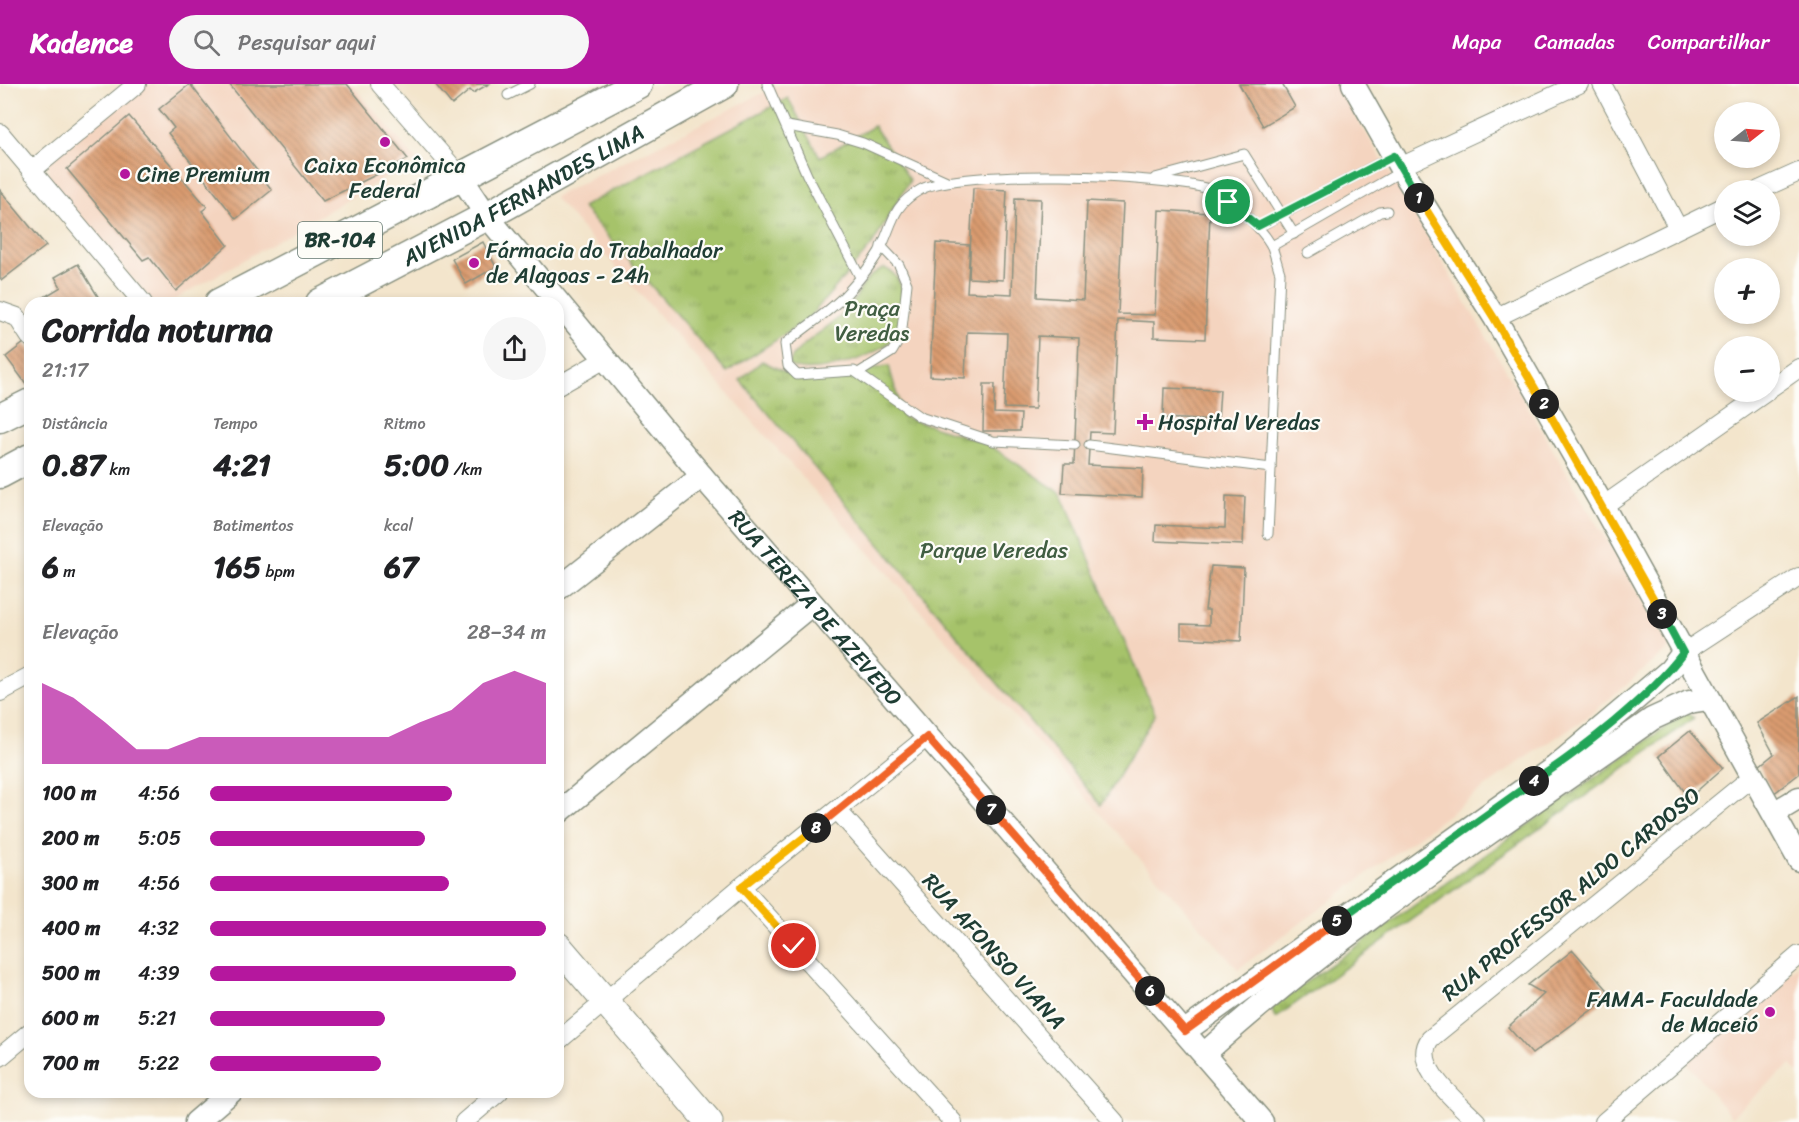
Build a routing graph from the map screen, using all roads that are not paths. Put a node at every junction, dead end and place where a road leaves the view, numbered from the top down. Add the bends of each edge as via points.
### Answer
1 (137, 84) edge
2 (380, 84) edge
3 (530, 84) edge
4 (638, 84) edge
5 (724, 84) edge
6 (767, 84) edge
7 (1353, 84) edge
8 (1579, 84) edge
9 (1602, 84) edge
10 (508, 95) dead end
11 (787, 126) junction
12 (0, 133) edge
13 (1399, 164) junction
14 (31, 171) junction
15 (1799, 172) edge
16 (461, 177) junction
17 (1152, 179) junction
18 (947, 181) junction
19 (1780, 181) edge
20 (1386, 211) dead end
21 (1714, 211) edge
22 (1281, 214) junction
23 (487, 216) junction
24 (1258, 226) junction
25 (1678, 228) junction
26 (1294, 234) junction
27 (881, 246) junction
28 (1272, 246) junction
29 (1308, 253) dead end
30 (860, 277) junction
31 (136, 297) edge
32 (231, 297) edge
33 (332, 297) edge
34 (554, 297) edge
35 (564, 309) edge
36 (0, 311) edge
37 (1494, 318) junction
38 (24, 328) edge
39 (605, 359) junction
40 (1799, 368) edge
41 (860, 372) junction
42 (1780, 381) edge
43 (564, 383) edge
44 (1752, 402) edge
45 (24, 406) edge
46 (0, 418) edge
47 (1075, 445) dead end
48 (1089, 445) dead end
49 (24, 461) edge
50 (1271, 468) junction
51 (0, 474) edge
52 (702, 476) junction
53 (1603, 506) junction
54 (1268, 534) dead end
55 (1799, 577) edge
56 (564, 584) edge
57 (812, 604) junction
58 (1683, 653) junction
59 (24, 679) edge
60 (0, 692) edge
61 (1708, 699) junction
62 (927, 737) junction
63 (1752, 777) junction
64 (1799, 798) edge
65 (564, 808) edge
66 (838, 811) junction
67 (1774, 813) junction
68 (1799, 860) edge
69 (741, 887) junction
70 (564, 953) edge
71 (1799, 955) edge
72 (606, 1001) junction
73 (1185, 1031) junction
74 (564, 1036) edge
75 (24, 1037) edge
76 (1204, 1054) junction
77 (0, 1057) edge
78 (224, 1098) edge
79 (492, 1098) edge
80 (196, 1122) edge
81 (464, 1122) edge
82 (709, 1122) edge
83 (953, 1122) edge
84 (1115, 1122) edge
85 (1262, 1122) edge
86 (1477, 1122) edge
87 (1604, 1122) edge

1 - 14 street
2 - 16 street, RUA TEREZA DE AZEVEDO
3 - 10 lane
4 - 16 highway, AVENIDA FERNANDES LIMA / BR-104
5 - 23 highway, AVENIDA FERNANDES LIMA / BR-104
6 - 11 lane
7 - 13 street
8 - 13 street
9 - 25 street
11 - 18 lane via 863,143
11 - 30 lane via 807,175
12 - 14 street
13 - 22 lane
13 - 26 lane
13 - 37 street
14 - 31 street
15 - 19 street
16 - 23 street, RUA TEREZA DE AZEVEDO
16 - 32 highway, AVENIDA FERNANDES LIMA / BR-104
17 - 18 lane via 984,177
17 - 22 lane via 1244,154
17 - 24 lane via 1209,189
18 - 27 lane via 922,189 904,201 893,215
20 - 29 lane
21 - 25 street
22 - 24 lane
22 - 26 lane
23 - 33 highway, AVENIDA FERNANDES LIMA / BR-104
23 - 34 street, RUA TEREZA DE AZEVEDO
24 - 28 lane
25 - 37 street
26 - 28 lane
27 - 30 lane
27 - 41 lane via 904,274 907,284 901,337 892,352
28 - 50 lane via 1280,273
30 - 41 lane via 848,292 785,344 784,351 788,366 798,375
35 - 39 street, RUA TEREZA DE AZEVEDO
36 - 38 street via 16,317
37 - 53 street
39 - 43 street
39 - 52 street, RUA TEREZA DE AZEVEDO
40 - 42 street
41 - 47 lane via 920,417 993,441
44 - 53 street
45 - 46 highway
48 - 50 lane
49 - 51 highway
50 - 54 lane
52 - 56 street
52 - 57 street, RUA TEREZA DE AZEVEDO
53 - 58 street
55 - 58 street
57 - 62 street, RUA TEREZA DE AZEVEDO
57 - 65 street
58 - 61 street
58 - 73 street via 1670,670 1555,768
59 - 60 street
61 - 63 street
61 - 76 street via 1689,702 1652,719 1318,957
62 - 66 street
62 - 73 street, RUA TEREZA DE AZEVEDO
63 - 67 street
63 - 86 street, RUA PROFESSOR ALDO CARDOSO via 1430,1039 1424,1051 1428,1069
64 - 67 street
66 - 69 street
66 - 84 street, RUA AFONSO VIANA
67 - 68 street
69 - 72 street
69 - 83 street
70 - 72 main road
71 - 87 street
72 - 74 street
72 - 82 main road
73 - 76 street, RUA TEREZA DE AZEVEDO
75 - 77 street
76 - 85 street, RUA TEREZA DE AZEVEDO
78 - 80 street
79 - 81 street

